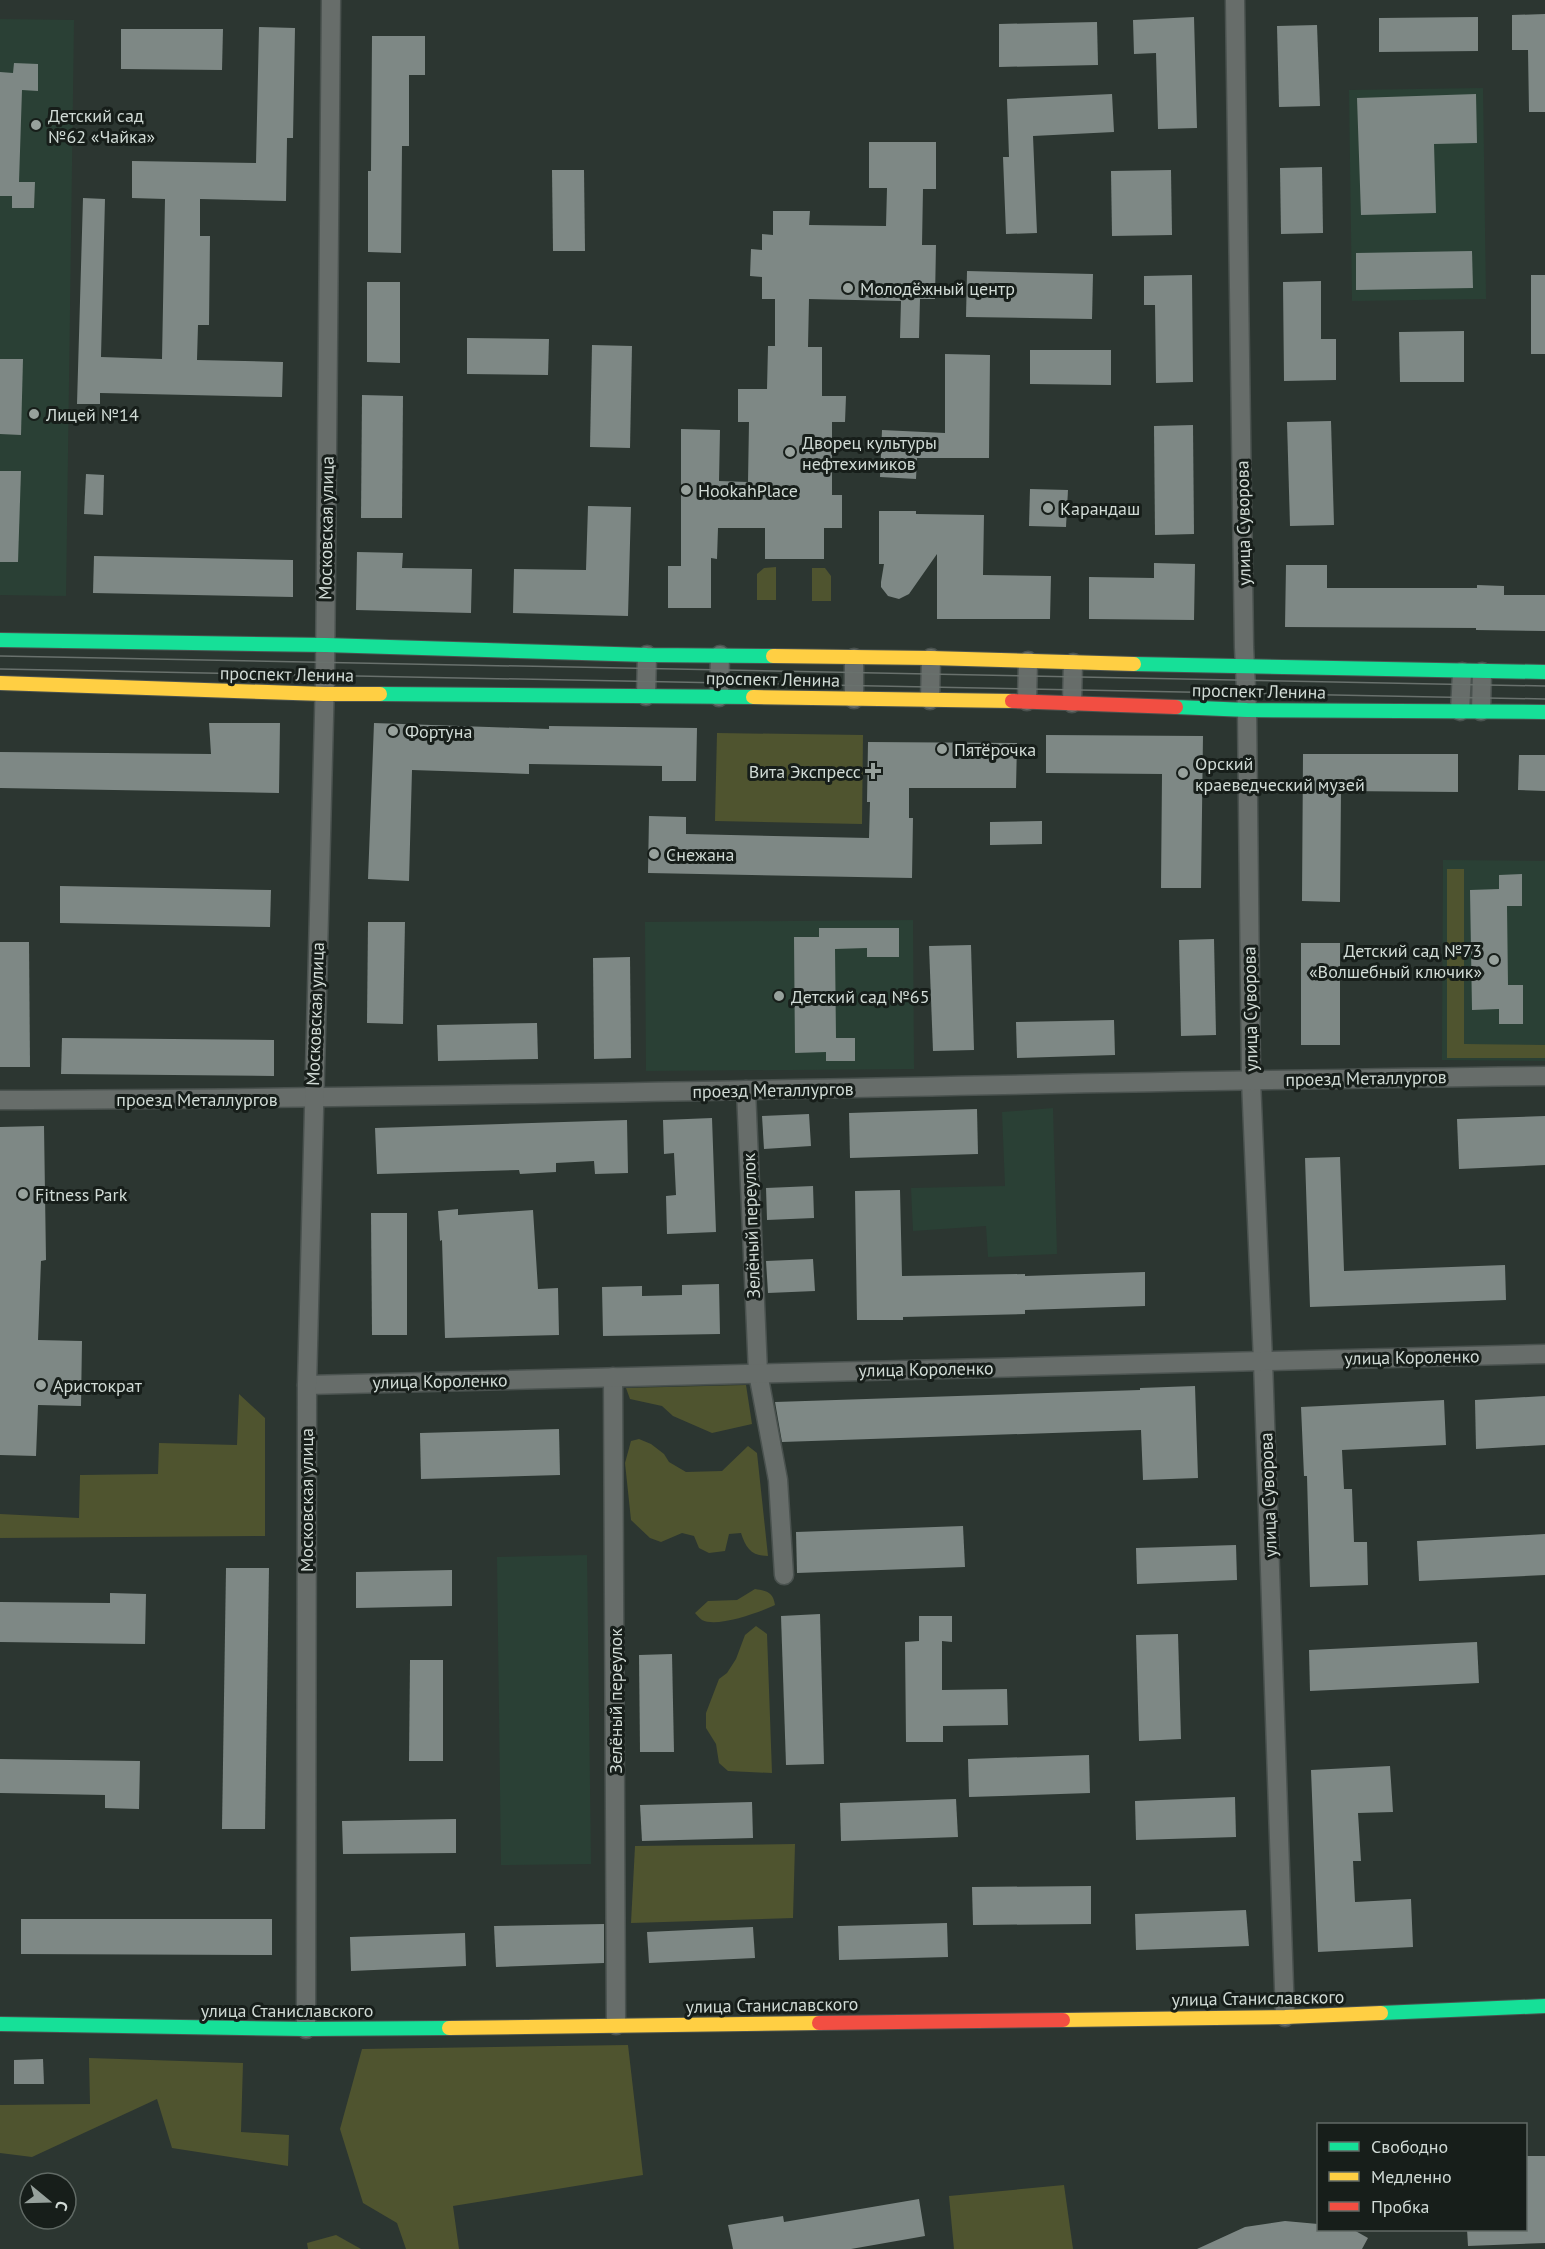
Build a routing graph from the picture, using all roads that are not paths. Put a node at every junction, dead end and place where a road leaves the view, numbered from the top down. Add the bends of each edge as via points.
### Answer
1 (331, 0) edge
2 (1235, 0) edge
3 (0, 640) edge
4 (325, 645) junction
5 (647, 655) junction
6 (720, 655) junction
7 (854, 658) junction
8 (931, 658) junction
9 (1028, 661) junction
10 (1073, 663) junction
11 (1245, 667) junction
12 (1462, 672) junction
13 (1482, 672) junction
14 (1545, 672) edge
15 (0, 683) edge
16 (324, 694) junction
17 (646, 696) junction
18 (719, 697) junction
19 (854, 699) junction
20 (930, 700) junction
21 (1028, 701) junction
22 (1072, 703) junction
23 (1247, 710) junction
24 (1460, 711) junction
25 (1481, 711) junction
26 (1545, 712) edge
27 (1545, 1076) edge
28 (1251, 1080) junction
29 (746, 1090) junction
30 (312, 1099) junction
31 (0, 1100) edge
32 (1545, 1354) edge
33 (1263, 1360) junction
34 (758, 1373) junction
35 (613, 1377) junction
36 (307, 1384) junction
37 (784, 1575) dead end
38 (1545, 2006) edge
39 (1285, 2017) junction
40 (0, 2024) edge
41 (616, 2025) junction
42 (306, 2029) junction

1 - 4 street, Московская улица
2 - 11 street, улица Суворова
3 - 4 main road, проспект Ленина
4 - 5 main road, проспект Ленина
4 - 16 street, Московская улица
5 - 6 main road, проспект Ленина
5 - 17 street
6 - 7 main road, проспект Ленина
6 - 18 street
7 - 8 main road, проспект Ленина
7 - 19 street
8 - 9 main road, проспект Ленина
8 - 20 street
9 - 10 main road, проспект Ленина
9 - 21 street
10 - 11 main road, проспект Ленина
10 - 22 street
11 - 12 main road, проспект Ленина
11 - 23 street, улица Суворова
12 - 13 main road, проспект Ленина
12 - 24 street
13 - 14 main road, проспект Ленина
13 - 25 street
15 - 16 main road, проспект Ленина
16 - 17 main road, проспект Ленина
16 - 30 street, Московская улица
17 - 18 main road, проспект Ленина
18 - 19 main road, проспект Ленина
19 - 20 main road, проспект Ленина
20 - 21 main road, проспект Ленина
21 - 22 main road, проспект Ленина
22 - 23 main road, проспект Ленина
23 - 24 main road, проспект Ленина
23 - 28 street, улица Суворова
24 - 25 main road, проспект Ленина
25 - 26 main road, проспект Ленина
27 - 28 street, проезд Металлургов
28 - 29 street, проезд Металлургов
28 - 33 street, улица Суворова
29 - 30 street, проезд Металлургов
29 - 34 street, Зелёный переулок
30 - 31 street, проезд Металлургов
30 - 36 street, Московская улица
32 - 33 street, улица Короленко
33 - 34 street, улица Короленко
33 - 39 street, улица Суворова
34 - 35 street, улица Короленко
34 - 37 street, Зелёный переулок via 778,1480
35 - 36 street, улица Короленко
35 - 41 street, Зелёный переулок
36 - 42 street, Московская улица
38 - 39 main road, улица Станиславского
39 - 41 main road, улица Станиславского
40 - 42 main road, улица Станиславского
41 - 42 main road, улица Станиславского

